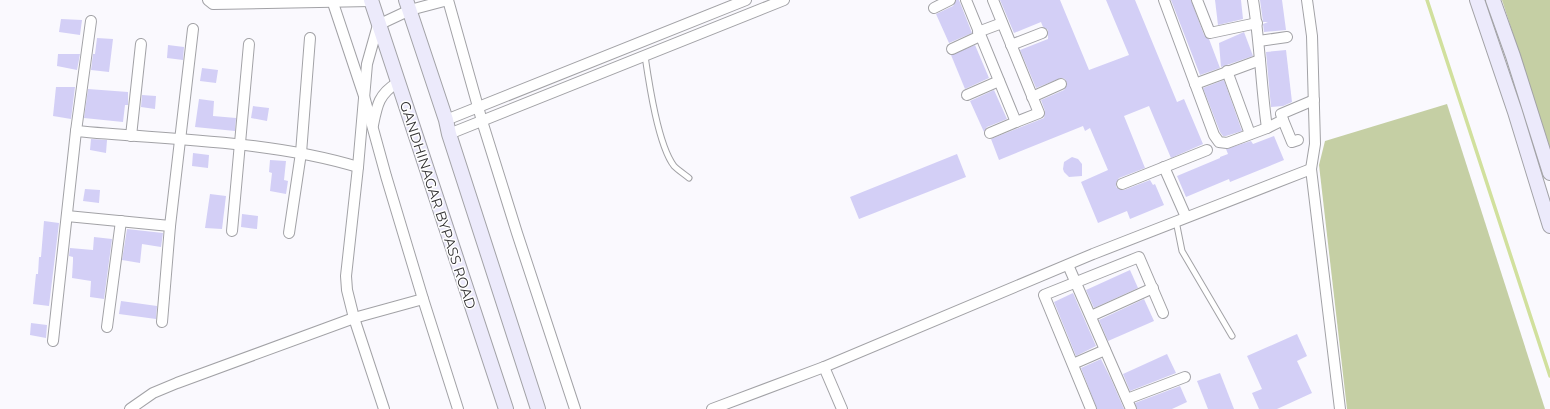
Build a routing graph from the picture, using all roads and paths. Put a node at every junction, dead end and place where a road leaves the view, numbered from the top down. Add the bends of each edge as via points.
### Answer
1 (208, 0) edge
2 (448, 0) edge
3 (746, 0) edge
4 (784, 0) edge
5 (950, 0) edge
6 (966, 0) edge
7 (992, 0) edge
8 (1164, 0) edge
9 (1197, 0) edge
10 (1253, 0) edge
11 (1307, 0) edge
12 (1477, 0) edge
13 (1493, 0) edge
14 (332, 1) edge
15 (371, 1) edge
16 (408, 5) edge
17 (934, 8) dead end
18 (91, 21) dead end
19 (1002, 23) junction
20 (1257, 23) junction
21 (378, 25) junction
22 (193, 29) dead end
23 (1042, 33) dead end
24 (979, 34) junction
25 (1287, 37) dead end
26 (310, 38) dead end
27 (1259, 41) junction
28 (141, 44) dead end
29 (250, 44) dead end
30 (1011, 45) junction
31 (952, 49) dead end
32 (645, 56) junction
33 (1260, 60) junction
34 (1227, 71) junction
35 (999, 81) junction
36 (397, 83) junction
37 (1060, 84) dead end
38 (1195, 84) junction
39 (967, 95) dead end
40 (364, 96) junction
41 (1032, 97) junction
42 (1314, 100) junction
43 (478, 108) junction
44 (1283, 120) junction
45 (482, 121) junction
46 (1016, 122) junction
47 (448, 127) junction
48 (1267, 128) junction
49 (373, 129) junction
50 (76, 131) junction
51 (990, 133) dead end
52 (1250, 134) junction
53 (131, 136) junction
54 (181, 140) junction
55 (1298, 140) dead end
56 (241, 145) junction
57 (1207, 150) dead end
58 (301, 152) junction
59 (358, 167) junction
60 (1164, 167) junction
61 (1311, 169) junction
62 (1550, 173) edge
63 (689, 178) dead end
64 (1122, 184) dead end
65 (68, 216) junction
66 (1186, 217) junction
67 (120, 221) junction
68 (1176, 221) junction
69 (170, 226) junction
70 (1550, 226) edge
71 (232, 232) dead end
72 (289, 233) dead end
73 (1068, 265) junction
74 (1076, 283) junction
75 (1153, 288) junction
76 (423, 298) junction
77 (1163, 313) dead end
78 (1091, 316) junction
79 (354, 318) junction
80 (162, 322) dead end
81 (107, 327) dead end
82 (1232, 336) dead end
83 (53, 341) dead end
84 (1105, 350) junction
85 (1073, 364) junction
86 (824, 367) junction
87 (1185, 377) dead end
88 (453, 394) junction
89 (1129, 404) edge
90 (130, 409) edge
91 (384, 409) edge
92 (449, 409) edge
93 (458, 409) edge
94 (506, 409) edge
95 (538, 409) edge
96 (575, 409) edge
97 (714, 409) edge
98 (842, 409) edge
99 (1091, 409) edge
100 (1340, 409) edge

1 - 14 street via 214,4
2 - 16 street
2 - 43 street
3 - 43 street
4 - 32 street
5 - 17 street
6 - 24 street
7 - 19 street
8 - 38 street
9 - 20 street via 1210,33
10 - 20 street
11 - 42 street via 1312,36
12 - 70 main road
13 - 62 main road
14 - 15 street
14 - 40 street
15 - 21 main road, GANDHINAGAR BYPASS ROAD
16 - 21 street
16 - 47 main road
18 - 50 street
19 - 24 street
19 - 30 street
20 - 27 street
21 - 36 main road, GANDHINAGAR BYPASS ROAD
21 - 40 street via 367,64
22 - 54 street
23 - 30 street
24 - 31 street
24 - 35 street
25 - 27 street
26 - 58 street
27 - 33 street
28 - 53 street
29 - 56 street
30 - 41 street
32 - 45 street
32 - 63 lane via 650,90 664,146 674,166
33 - 34 street
33 - 48 street
34 - 38 street
34 - 52 street
35 - 39 street
35 - 46 street
36 - 49 street via 387,89 376,107
36 - 94 main road, GANDHINAGAR BYPASS ROAD
37 - 41 street
38 - 52 street via 1219,142
40 - 49 street
40 - 59 street
41 - 46 street via 1039,113
42 - 44 street via 1281,114
42 - 61 street via 1315,144
43 - 45 street
43 - 47 street
44 - 48 street
44 - 55 street via 1292,142
45 - 47 street
45 - 96 street
46 - 51 street
47 - 95 main road
48 - 52 street
49 - 76 street
50 - 53 street
50 - 65 street
53 - 54 street
54 - 56 street
54 - 69 street
56 - 58 street
56 - 71 street
57 - 60 street
58 - 59 street
58 - 72 street
59 - 79 street via 346,276
60 - 64 street
60 - 66 street
61 - 66 street
61 - 100 street
65 - 67 street
65 - 83 street
66 - 68 street
67 - 69 street
67 - 81 street
68 - 73 street
68 - 82 lane via 1182,251
69 - 80 street
73 - 74 street
73 - 86 street
74 - 75 street via 1139,257
74 - 78 street
74 - 85 street via 1044,294
75 - 77 street
75 - 78 street
76 - 79 street
76 - 88 street
78 - 84 street
79 - 90 street via 177,383 153,393
79 - 91 street
84 - 85 street
84 - 89 street
85 - 99 street
86 - 97 street
86 - 98 street
87 - 89 street
88 - 92 street
88 - 93 street

